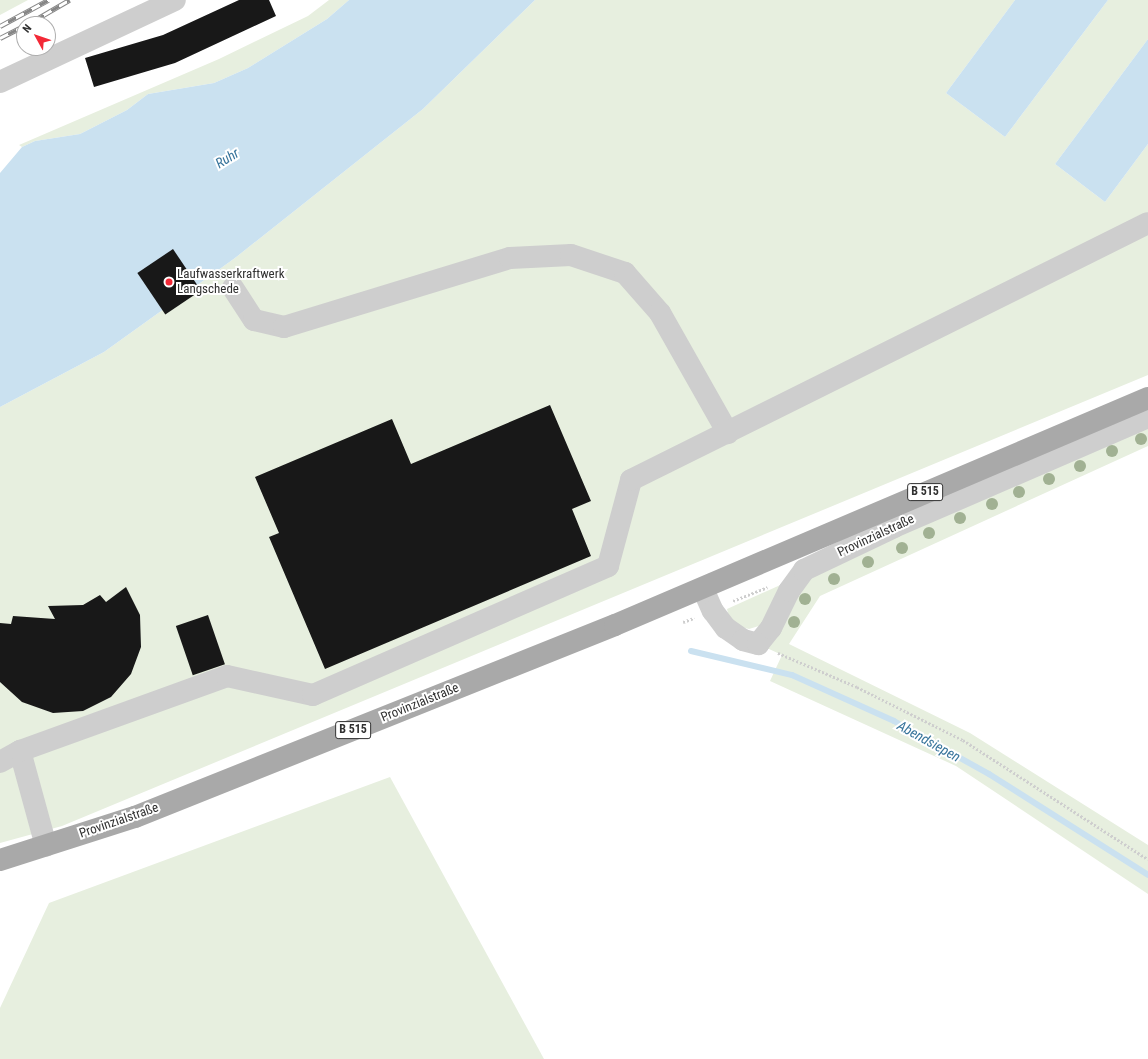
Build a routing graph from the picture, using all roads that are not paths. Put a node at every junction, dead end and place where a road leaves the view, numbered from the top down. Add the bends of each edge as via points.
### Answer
1 (176, 0) edge
2 (0, 82) edge
3 (1148, 223) edge
4 (233, 288) dead end
5 (1148, 398) edge
6 (1148, 417) edge
7 (728, 432) junction
8 (703, 589) junction
9 (20, 751) junction
10 (0, 762) edge
11 (46, 846) junction
12 (0, 860) edge

1 - 2 street
3 - 7 street
4 - 7 street via 254,320 284,328 510,258 571,255 625,272 660,313
5 - 8 main road, Provinzialstraße / B 515
6 - 8 street, Provinzialstraße via 894,527 804,570 789,591 771,628 758,644 743,640 726,628 713,611
7 - 9 street via 630,480 608,566 312,695 227,676
8 - 11 main road, Provinzialstraße / B 515 via 164,805
9 - 10 street
9 - 11 street
11 - 12 main road, Provinzialstraße / B 515

